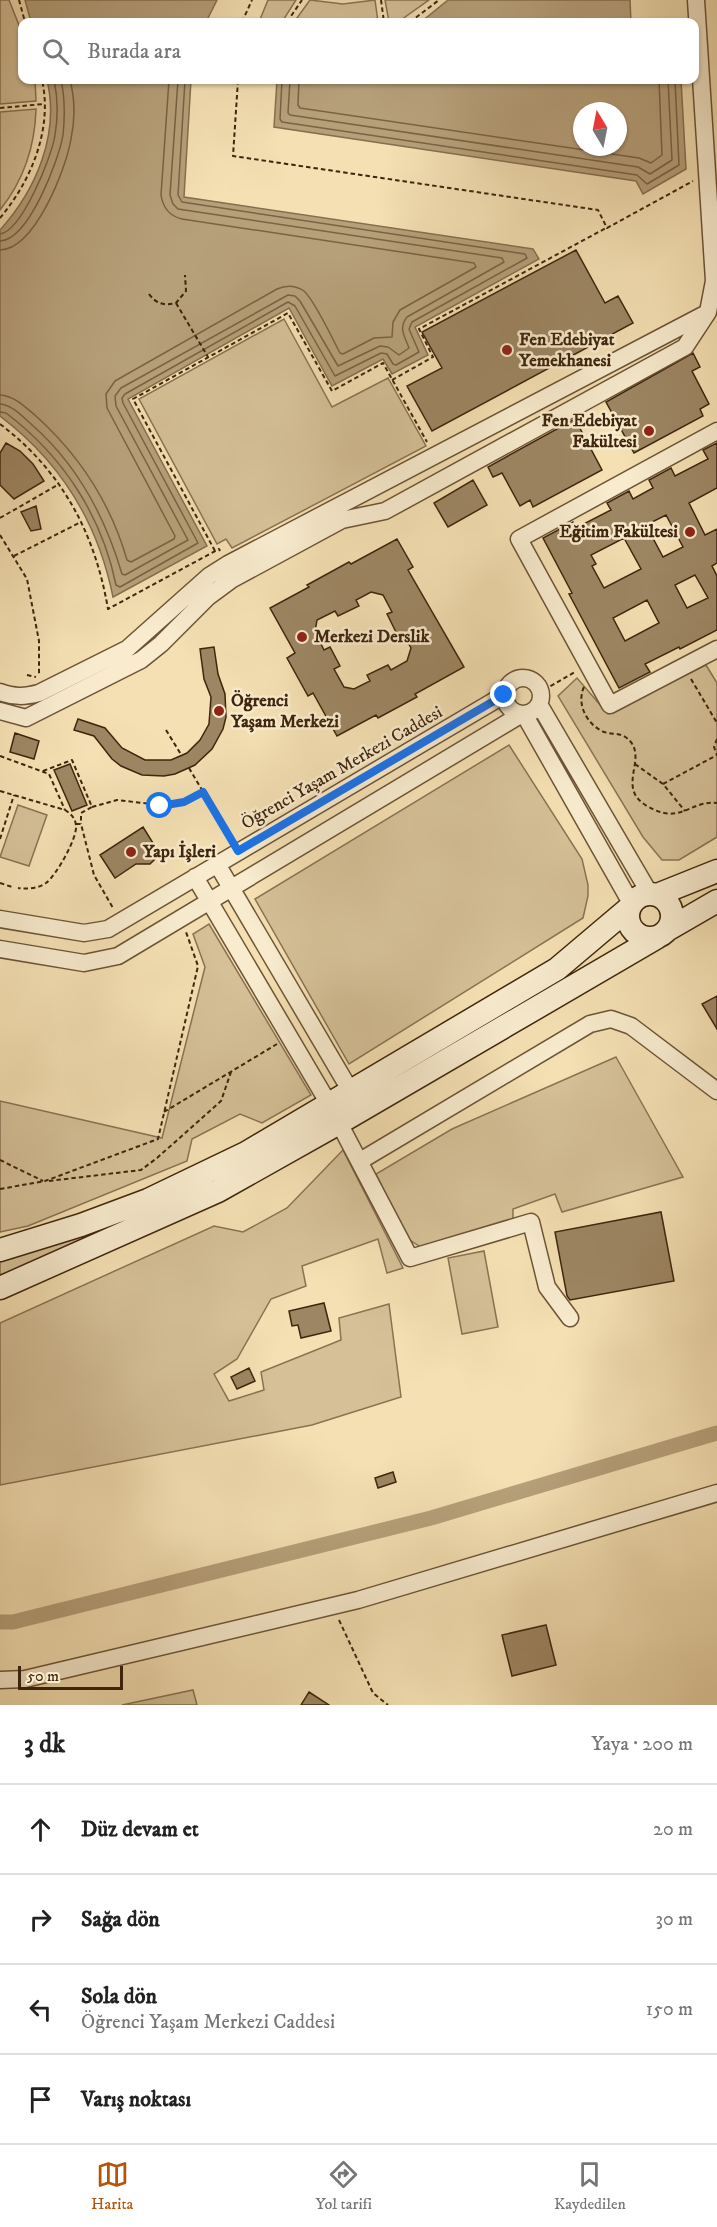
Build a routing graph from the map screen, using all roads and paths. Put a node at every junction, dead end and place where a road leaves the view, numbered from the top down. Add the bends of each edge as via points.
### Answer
1 (18, 0) edge
2 (252, 0) edge
3 (302, 0) edge
4 (381, 0) edge
5 (439, 0) edge
6 (696, 0) edge
7 (24, 18) edge
8 (244, 18) edge
9 (290, 18) edge
10 (383, 18) edge
11 (415, 18) edge
12 (697, 18) edge
13 (699, 47) edge
14 (42, 84) edge
15 (238, 84) edge
16 (44, 104) junction
17 (0, 108) edge
18 (707, 173) junction
19 (0, 218) edge
20 (607, 228) junction
21 (715, 254) edge
22 (185, 275) dead end
23 (149, 294) dead end
24 (176, 303) junction
25 (708, 312) junction
26 (208, 356) junction
27 (392, 380) junction
28 (1, 424) edge
29 (0, 430) edge
30 (717, 431) edge
31 (435, 456) junction
32 (59, 484) junction
33 (0, 518) edge
34 (82, 521) junction
35 (0, 535) edge
36 (215, 551) junction
37 (15, 556) junction
38 (228, 564) junction
39 (717, 648) edge
40 (684, 666) junction
41 (590, 667) junction
42 (27, 675) dead end
43 (0, 692) edge
44 (504, 695) junction
45 (540, 698) junction
46 (0, 711) edge
47 (523, 714) junction
48 (717, 723) edge
49 (166, 730) dead end
50 (717, 739) edge
51 (717, 755) edge
52 (0, 756) edge
53 (182, 756) dead end
54 (635, 764) junction
55 (189, 768) dead end
56 (43, 771) junction
57 (663, 784) junction
58 (0, 791) edge
59 (203, 792) junction
60 (14, 795) junction
61 (717, 803) edge
62 (92, 807) junction
63 (65, 810) junction
64 (686, 812) junction
65 (76, 824) junction
66 (81, 824) junction
67 (0, 839) edge
68 (238, 851) junction
69 (217, 864) junction
70 (717, 871) edge
71 (195, 877) junction
72 (0, 883) edge
73 (12, 887) dead end
74 (18, 888) dead end
75 (232, 889) junction
76 (642, 900) junction
77 (717, 901) edge
78 (210, 902) junction
79 (0, 919) edge
80 (120, 921) junction
81 (186, 932) dead end
82 (662, 934) junction
83 (0, 949) edge
84 (289, 1036) junction
85 (231, 1072) junction
86 (350, 1090) junction
87 (717, 1091) edge
88 (164, 1112) junction
89 (334, 1113) junction
90 (0, 1160) edge
91 (360, 1161) junction
92 (45, 1181) junction
93 (0, 1190) edge
94 (0, 1250) edge
95 (0, 1288) edge
96 (570, 1318) dead end
97 (717, 1493) edge
98 (333, 1606) junction
99 (0, 1680) edge
100 (388, 1705) edge

1 - 7 path
2 - 8 path
3 - 9 path
4 - 10 path
5 - 11 path
6 - 12 street
13 - 18 street
14 - 16 path
15 - 20 path via 233,156 598,210
16 - 17 path
16 - 19 path via 41,138 30,173
18 - 20 path
18 - 21 street
20 - 27 path via 419,329 433,357
21 - 25 street
22 - 24 path via 186,291
23 - 24 path via 158,303
24 - 26 path
25 - 31 street
25 - 46 street via 685,347 385,511 342,520 231,580 141,660 26,718
26 - 27 path via 288,313 332,391 382,363
26 - 36 path via 134,399
27 - 31 path
28 - 29 path
28 - 32 path
30 - 41 street via 519,539
31 - 38 street
32 - 33 path
32 - 34 path
34 - 36 path via 98,561 108,609
34 - 37 path
35 - 37 path
36 - 38 path via 219,549
37 - 42 path via 27,579 39,641 39,677
38 - 43 street via 209,576 127,649 39,693 25,697
39 - 40 street
40 - 41 street via 610,705
40 - 48 path
41 - 45 path
41 - 54 path via 582,692 584,713 598,729 620,734 630,741 636,753
44 - 45 street via 509,684 520,678 532,680
44 - 47 street via 508,707
44 - 68 street, Öğrenci Yaşam Merkezi Caddesi
45 - 47 street via 530,713
45 - 76 street
47 - 75 street
47 - 76 street
49 - 53 path
50 - 51 path
51 - 57 path
52 - 56 path
54 - 57 path
54 - 64 path via 632,784 642,803 664,813
55 - 59 path
56 - 62 path via 72,760
56 - 63 path via 49,774
57 - 64 path
58 - 60 path
59 - 62 path via 168,806 117,800
59 - 68 path
60 - 63 path
60 - 67 path
61 - 64 path
62 - 66 path via 81,813
63 - 65 path
65 - 66 path
65 - 74 path via 53,878 40,887
66 - 80 path via 94,875
68 - 69 street, Öğrenci Yaşam Merkezi Caddesi
69 - 71 street, Öğrenci Yaşam Merkezi Caddesi
69 - 75 street
70 - 76 street
71 - 78 street
71 - 80 street, Öğrenci Yaşam Merkezi Caddesi
72 - 73 path
75 - 78 street
75 - 86 street
76 - 82 street via 668,904 671,924
76 - 82 street via 628,923 631,929 642,937
76 - 86 street via 557,969
77 - 82 street
78 - 83 street via 118,956 84,963
78 - 84 street
79 - 80 street, Öğrenci Yaşam Merkezi Caddesi via 84,933 108,929
81 - 88 path via 198,966
82 - 89 street
84 - 85 path
84 - 89 street
85 - 88 path
85 - 92 path via 220,1101 141,1170
86 - 89 street
87 - 91 street via 631,1026 611,1019 590,1024
88 - 92 path via 158,1139
89 - 91 street
89 - 94 street via 148,1200
89 - 95 street via 218,1191
90 - 92 path
91 - 96 street via 410,1258 531,1222 548,1287
92 - 93 path
97 - 98 street
98 - 99 street via 25,1679
98 - 100 path via 373,1693

